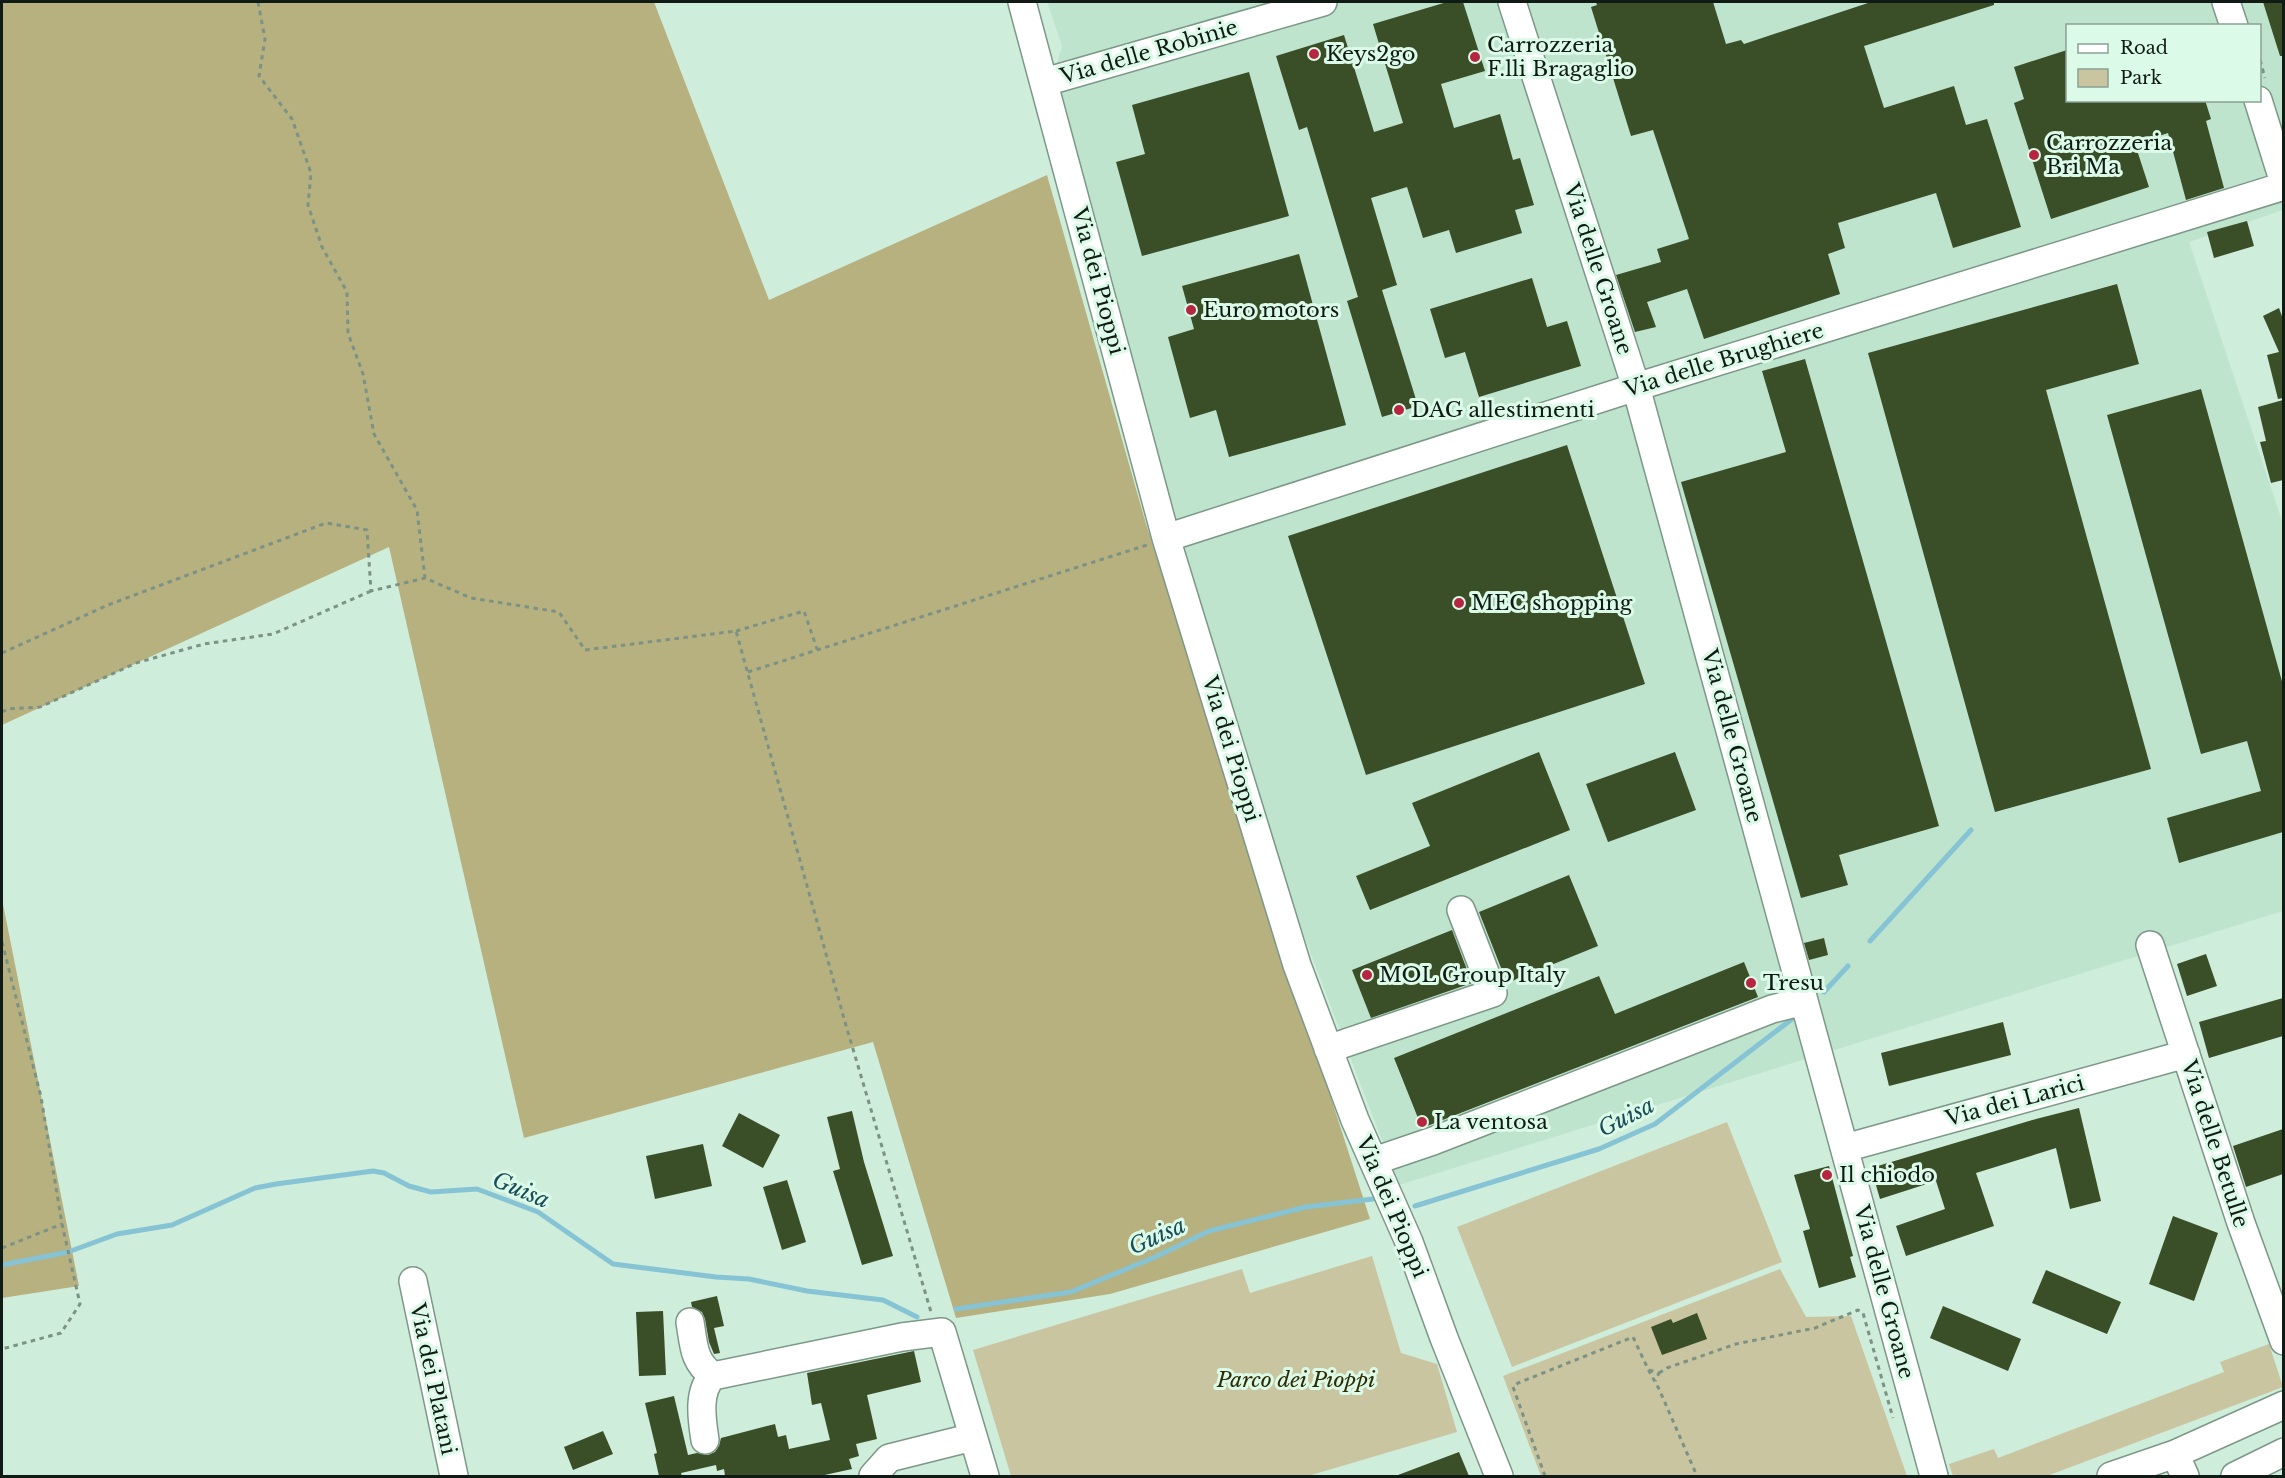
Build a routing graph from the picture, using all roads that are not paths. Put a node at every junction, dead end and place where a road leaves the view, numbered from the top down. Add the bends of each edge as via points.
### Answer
1 (1022, 2) edge
2 (1323, 2) edge
3 (1512, 2) edge
4 (2226, 2) edge
5 (2233, 24) edge
6 (1045, 82) junction
7 (2259, 102) edge
8 (2283, 184) edge
9 (1636, 387) junction
10 (1166, 538) junction
11 (1461, 910) dead end
12 (2150, 945) dead end
13 (1804, 1001) junction
14 (1328, 1049) junction
15 (2186, 1054) junction
16 (1845, 1148) junction
17 (1374, 1161) junction
18 (412, 1281) dead end
19 (690, 1322) dead end
20 (2283, 1341) edge
21 (713, 1376) junction
22 (2283, 1405) edge
23 (973, 1437) junction
24 (705, 1440) dead end
25 (2283, 1452) edge
26 (2174, 1463) edge
27 (454, 1476) edge
28 (873, 1476) edge
29 (985, 1476) edge
30 (1499, 1476) edge
31 (1934, 1476) edge
32 (2110, 1476) edge
33 (2127, 1476) edge
34 (2235, 1476) edge

1 - 6 street, Via dei Pioppi
2 - 6 street, Via delle Robinie
3 - 9 street, Via delle Groane
4 - 5 street
6 - 10 street, Via dei Pioppi
7 - 8 street
8 - 9 street, Via delle Brughiere
9 - 10 street, Via delle Brughiere
9 - 13 street, Via delle Groane
10 - 14 street, Via dei Pioppi via 1297,965
11 - 14 street via 1493,993
12 - 15 street, Via delle Betulle
13 - 16 street, Via delle Groane
13 - 17 street via 1773,1009
14 - 17 street, Via dei Pioppi
15 - 16 street, Via dei Larici
15 - 20 street, Via delle Betulle
16 - 31 street, Via delle Groane
17 - 30 street, Via dei Pioppi via 1410,1242
18 - 27 street, Via dei Platani
19 - 21 street via 696,1358
21 - 23 street via 942,1332
21 - 24 street via 707,1382 701,1414
22 - 26 street
23 - 28 street via 889,1458
23 - 29 street
25 - 34 street
26 - 32 street
26 - 33 street

